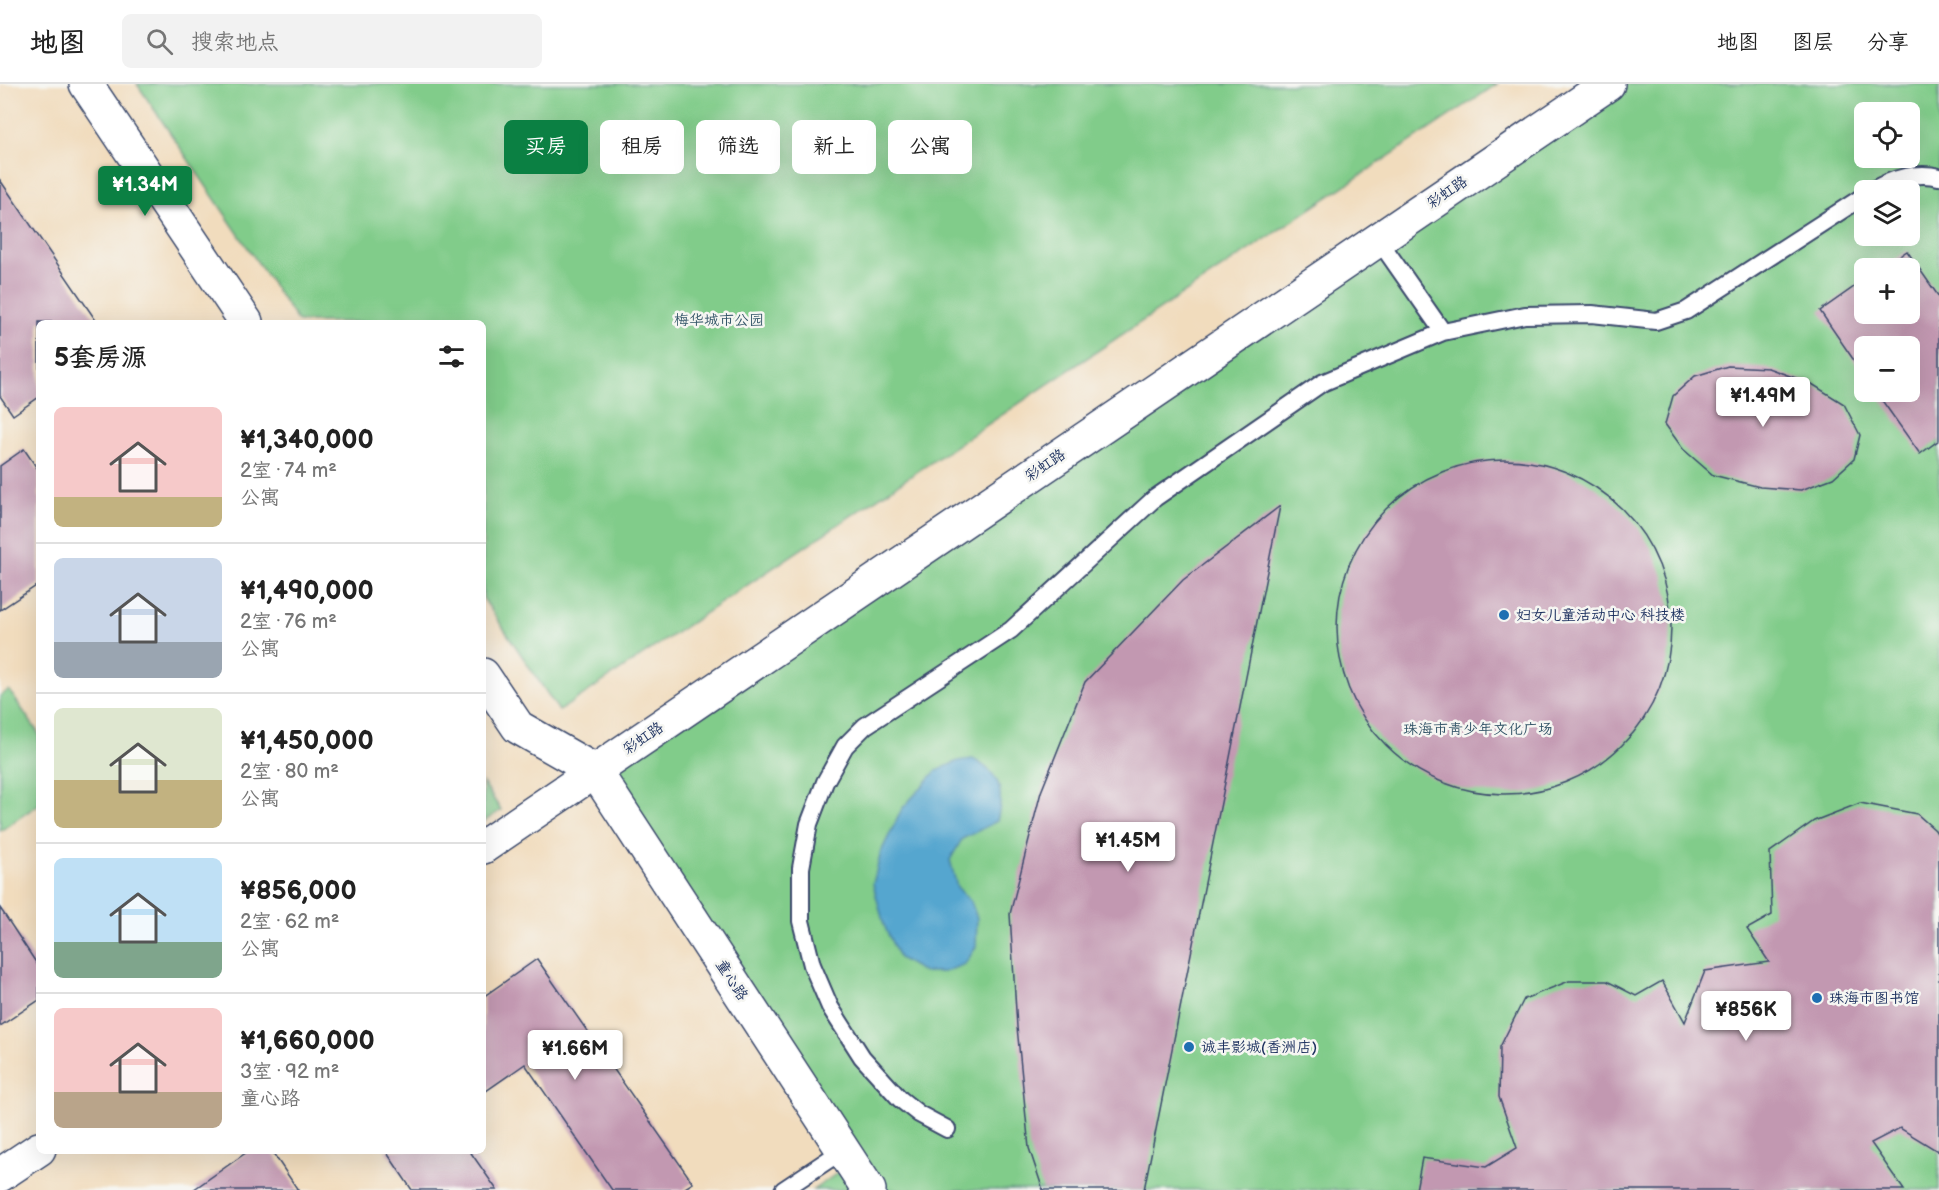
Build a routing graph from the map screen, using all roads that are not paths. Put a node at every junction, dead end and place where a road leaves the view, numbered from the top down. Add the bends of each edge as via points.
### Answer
1 (86, 84) edge
2 (1608, 84) edge
3 (1939, 177) edge
4 (1895, 180) edge
5 (1854, 202) edge
6 (1378, 239) junction
7 (245, 320) edge
8 (1443, 332) junction
9 (486, 679) edge
10 (595, 771) junction
11 (486, 845) edge
12 (947, 1129) dead end
13 (843, 1150) junction
14 (36, 1151) edge
15 (0, 1175) edge
16 (783, 1190) edge
17 (869, 1190) edge

1 - 7 street
2 - 6 street, 彩虹路
3 - 4 lane via 1907,176
5 - 8 lane via 1686,311 1656,321 1592,314 1526,315
6 - 8 lane
6 - 10 street, 彩虹路
8 - 12 lane via 1322,383 1174,484 1011,630 865,726 845,746 825,782 809,824 801,868 801,921 812,965 830,1006 862,1057 900,1099
9 - 10 street via 518,727
10 - 11 street, 彩虹路
10 - 13 street, 童心路
13 - 16 lane
13 - 17 street, 童心路
14 - 15 street

